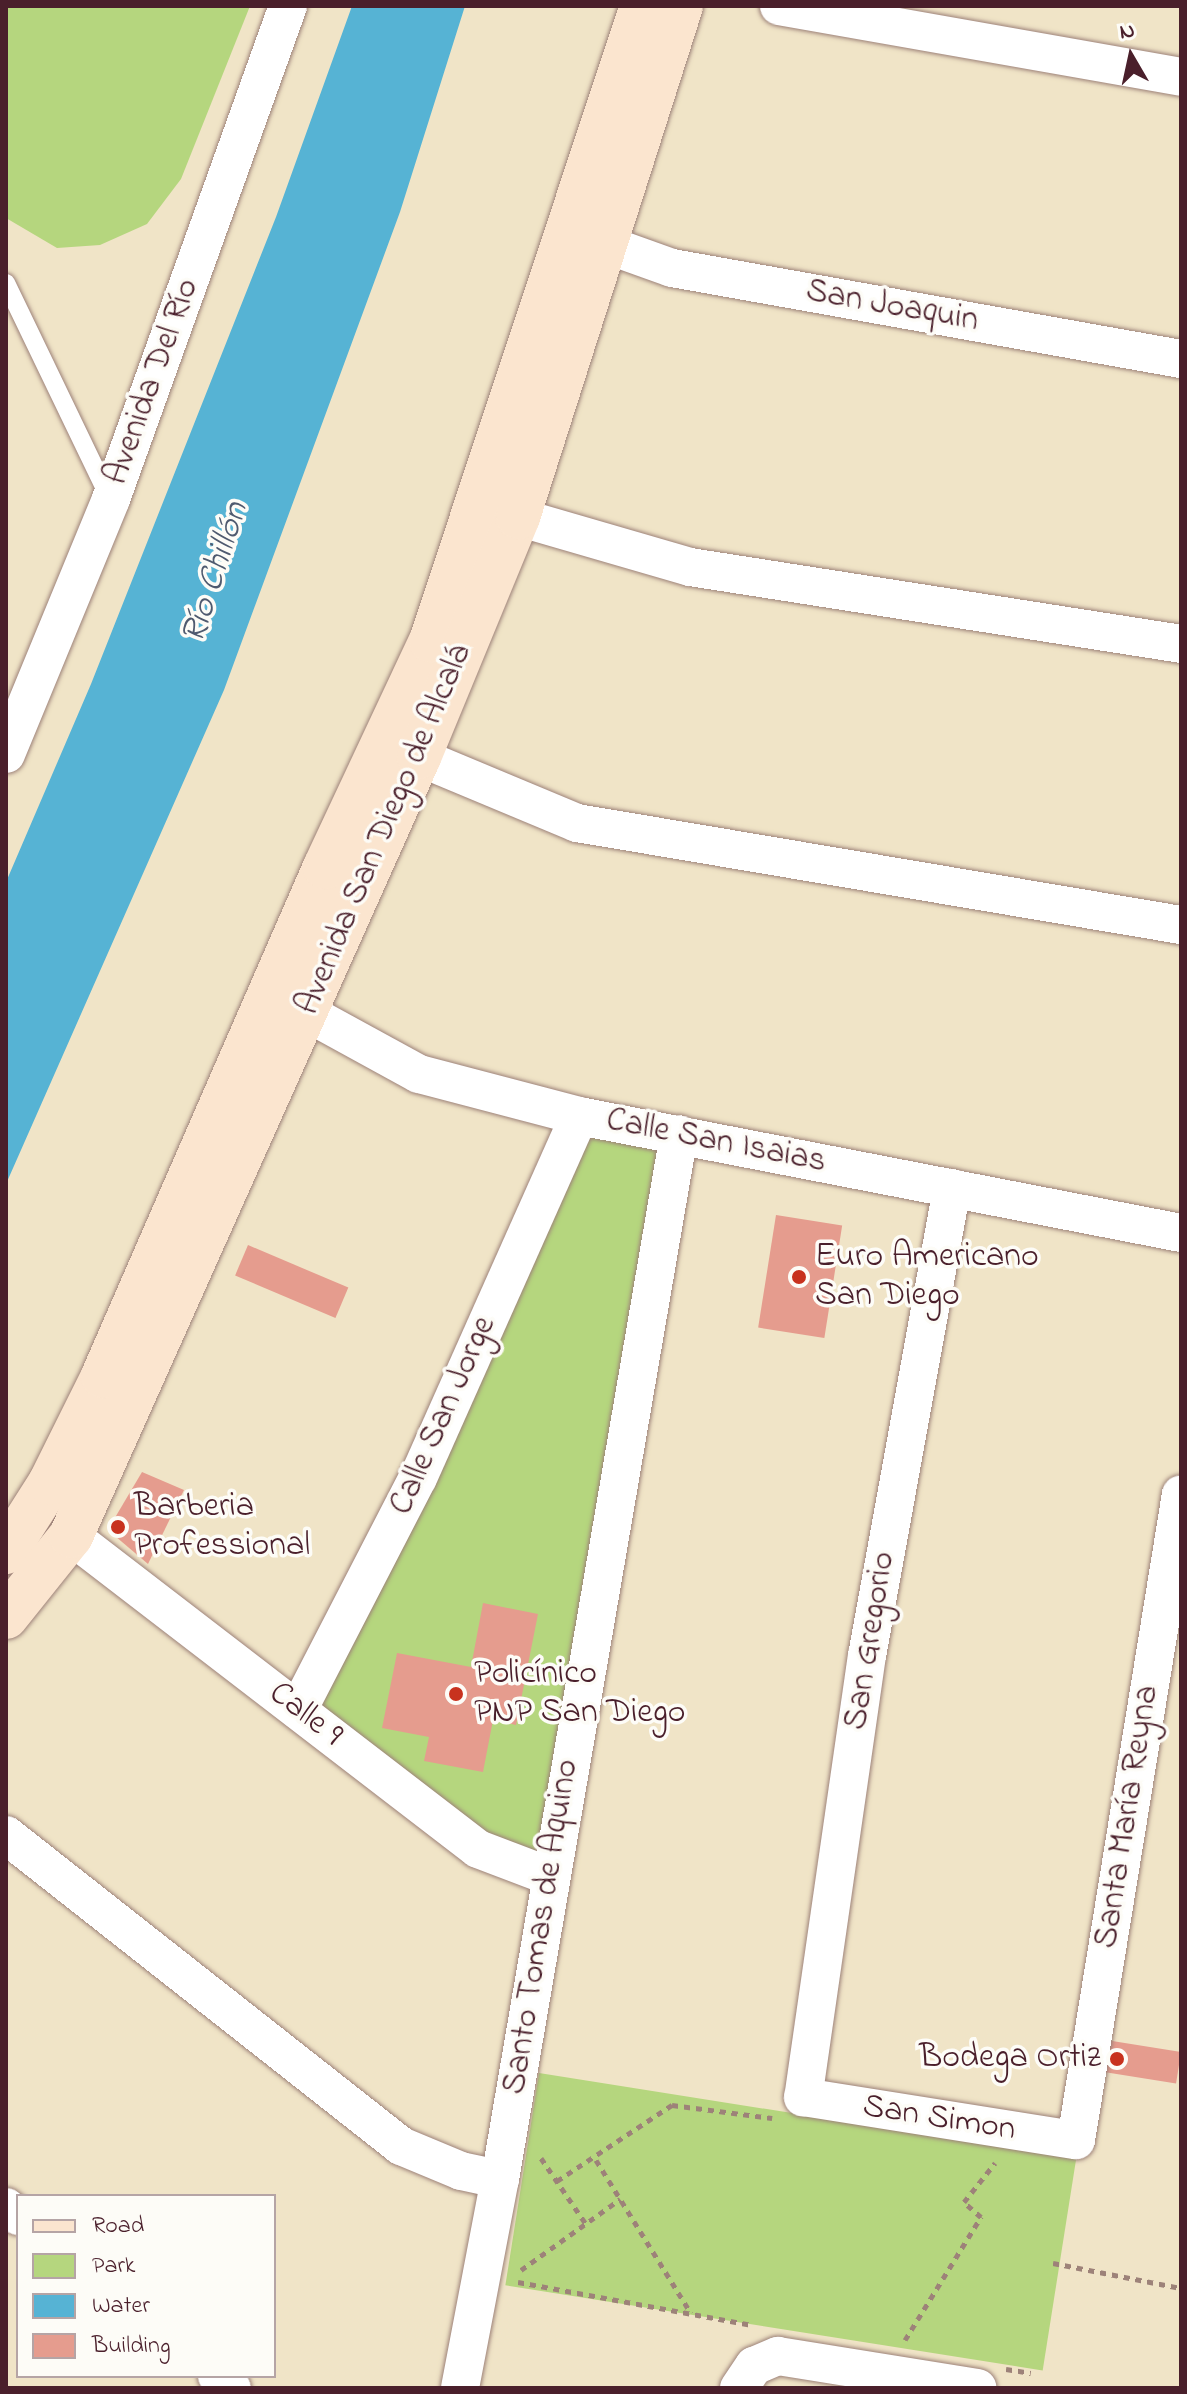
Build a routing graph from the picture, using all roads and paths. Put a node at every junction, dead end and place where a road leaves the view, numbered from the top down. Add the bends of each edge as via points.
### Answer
1 (288, 6) edge
2 (642, 6) edge
3 (681, 6) edge
4 (779, 6) edge
5 (1181, 77) edge
6 (605, 244) junction
7 (6, 283) edge
8 (1181, 359) edge
9 (111, 499) junction
10 (518, 517) junction
11 (1181, 644) edge
12 (6, 754) edge
13 (419, 757) junction
14 (1181, 925) edge
15 (288, 1002) junction
16 (579, 1116) junction
17 (679, 1134) junction
18 (952, 1188) junction
19 (1181, 1233) edge
20 (1181, 1494) edge
21 (71, 1536) junction
22 (6, 1552) edge
23 (6, 1617) edge
24 (298, 1710) junction
25 (6, 1835) edge
26 (549, 1876) junction
27 (792, 2108) junction
28 (1021, 2131) junction
29 (1076, 2140) joint
30 (596, 2160) junction
31 (549, 2169) dead end
32 (500, 2179) junction
33 (557, 2181) junction
34 (620, 2199) junction
35 (586, 2224) junction
36 (1053, 2263) dead end
37 (520, 2271) dead end
38 (1181, 2288) edge
39 (691, 2314) dead end
40 (899, 2350) dead end
41 (460, 2388) edge
42 (739, 2388) edge
43 (977, 2388) edge

1 - 9 street, Avenida Del Río
2 - 15 main road, Avenida San Diego de Alcalá via 431,641
3 - 6 main road, Avenida San Diego de Alcalá
4 - 5 street
6 - 8 street, San Joaquin via 672,268
6 - 10 main road, Avenida San Diego de Alcalá
7 - 9 lane
9 - 12 street, Avenida Del Río
10 - 11 street via 690,567
10 - 13 main road, Avenida San Diego de Alcalá
13 - 14 street via 577,823
13 - 15 main road, Avenida San Diego de Alcalá
15 - 16 street, Calle San Isaias via 419,1074
15 - 21 main road, Avenida San Diego de Alcalá
15 - 22 main road, Avenida San Diego de Alcalá via 50,1483
16 - 17 street, Calle San Isaias
16 - 24 street, Calle San Jorge via 418,1478
17 - 18 street, Calle San Isaias
17 - 26 street, Santo Tomas de Aquino
18 - 19 street, Calle San Isaias
18 - 27 street, San Gregorio
20 - 29 street, Santa María Reyna
21 - 23 main road, Avenida San Diego de Alcalá
21 - 24 street, Calle 9
24 - 26 street, Calle 9 via 478,1849
25 - 32 street via 401,2146 461,2171
26 - 32 street, Santo Tomas de Aquino
27 - 28 street, San Simon
27 - 30 path via 672,2105
28 - 29 street, San Simon
28 - 40 path via 964,2202 981,2217
30 - 33 path
30 - 34 path
31 - 33 path
32 - 41 street, Santo Tomas de Aquino
33 - 35 path
34 - 35 path
34 - 39 path
35 - 37 path
36 - 38 path
42 - 43 street via 764,2360 793,2356

